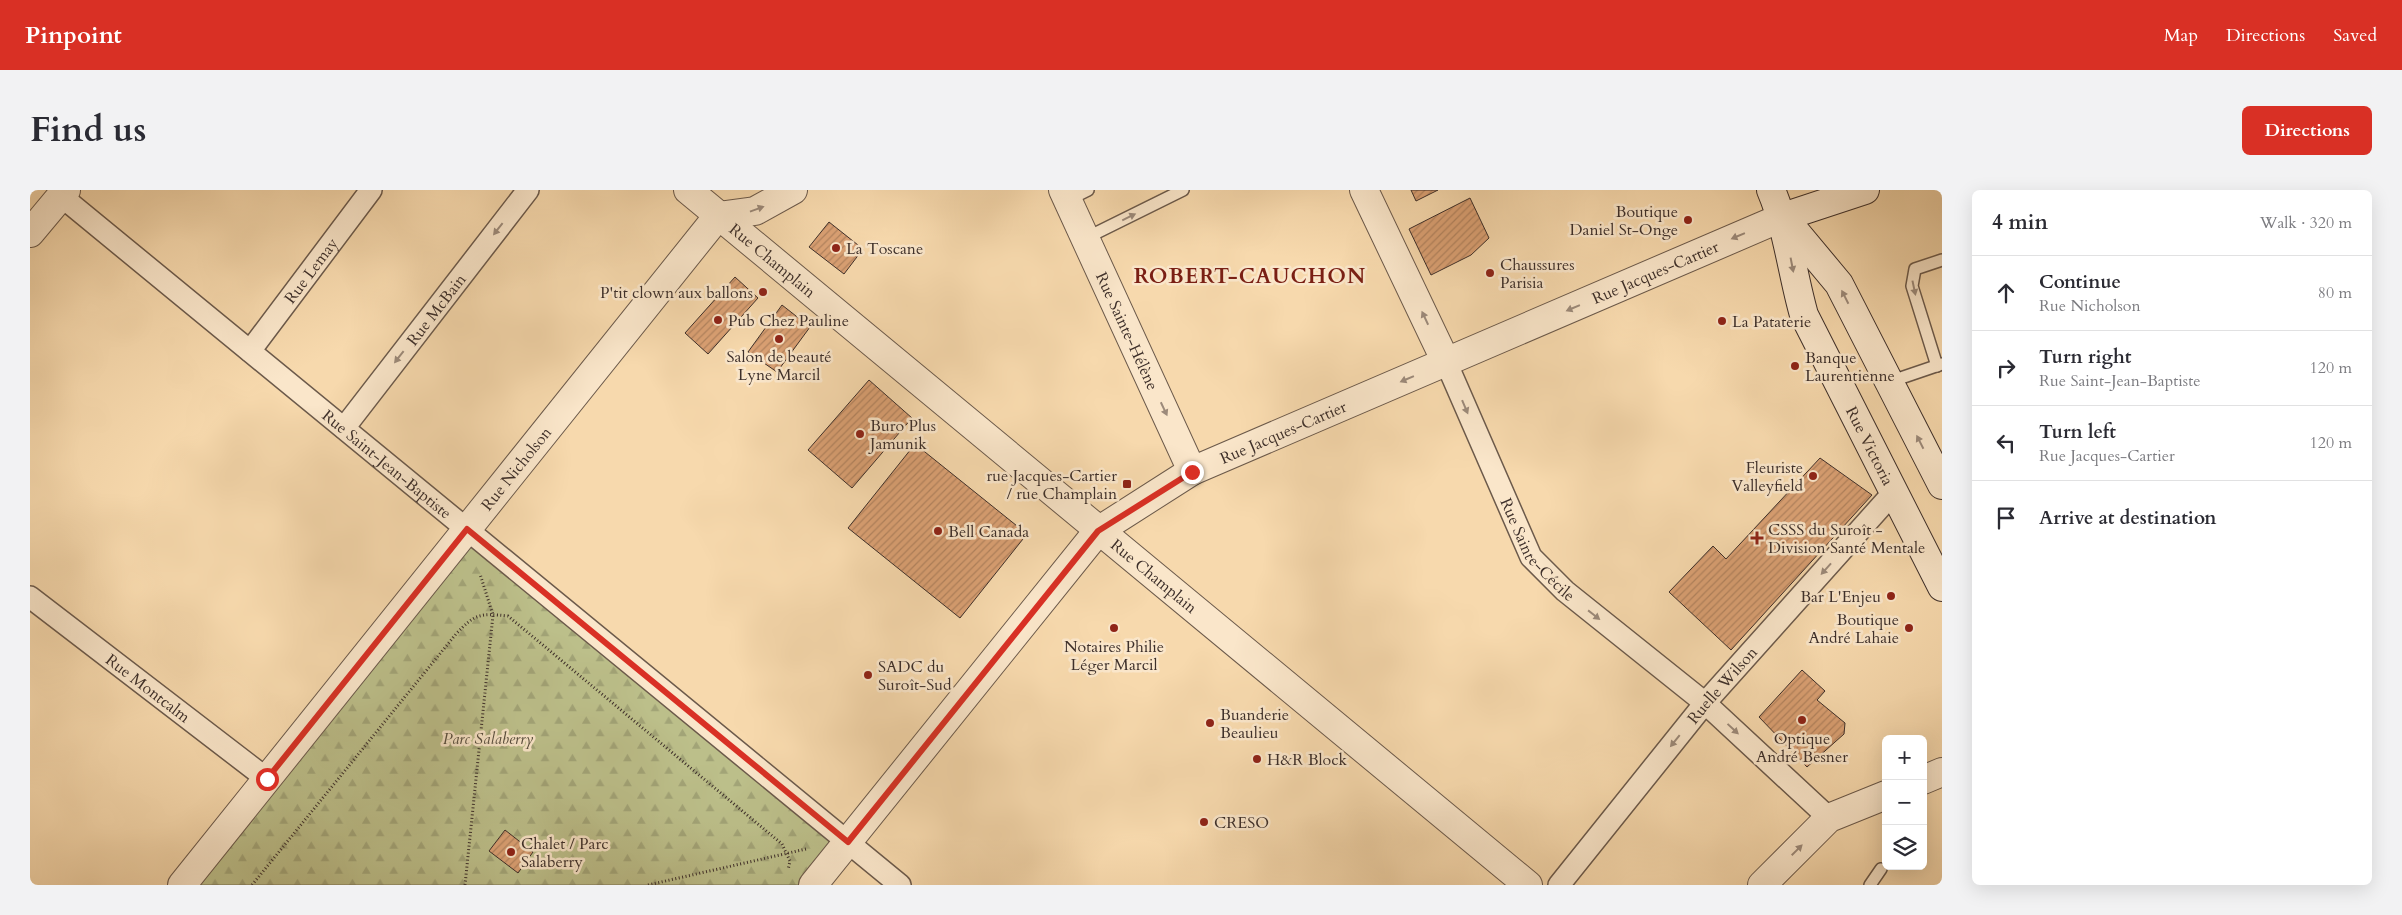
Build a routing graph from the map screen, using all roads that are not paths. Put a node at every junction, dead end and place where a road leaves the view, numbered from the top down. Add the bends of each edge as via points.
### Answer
1 (370, 190) edge
2 (528, 190) edge
3 (688, 190) edge
4 (707, 190) edge
5 (792, 190) edge
6 (1183, 190) edge
7 (1364, 190) edge
8 (1771, 190) edge
9 (1865, 190) edge
10 (64, 193) edge
11 (1073, 193) edge
12 (718, 216) junction
13 (1783, 217) junction
14 (30, 233) edge
15 (1086, 238) junction
16 (1942, 260) edge
17 (250, 351) junction
18 (1446, 362) junction
19 (1939, 365) edge
20 (1889, 382) junction
21 (344, 428) junction
22 (1192, 472) junction
23 (1942, 485) edge
24 (1893, 493) junction
25 (467, 529) junction
26 (1098, 531) junction
27 (1942, 587) edge
28 (30, 597) edge
29 (1705, 703) junction
30 (1942, 772) edge
31 (1927, 778) edge
32 (267, 779) junction
33 (1882, 797) edge
34 (1829, 818) junction
35 (848, 842) junction
36 (1882, 869) dead end
37 (182, 885) edge
38 (813, 885) edge
39 (900, 885) edge
40 (1528, 885) edge
41 (1559, 885) edge
42 (1762, 885) edge
43 (1870, 885) edge

1 - 17 street, Rue Lemay
2 -> 21 street, Rue McBain
3 - 12 street, Rue Champlain
4 - 12 street
12 -> 5 street via 755,211
15 -> 6 lane
18 -> 7 street, Rue Sainte-Cécile
8 - 13 street, Rue Victoria
9 - 13 street, Rue Jacques-Cartier
10 - 14 street
10 - 17 street, Rue Saint-Jean-Baptiste
11 - 15 street, Rue Sainte-Hélène
12 - 25 street, Rue Nicholson
12 - 26 street, Rue Champlain
13 -> 18 street, Rue Jacques-Cartier
20 -> 13 street, Rue Victoria via 1838,284
13 -> 24 street, Rue Victoria via 1804,314
15 -> 22 street, Rue Sainte-Hélène
16 -> 19 lane via 1915,269 1912,279
17 - 21 street, Rue Saint-Jean-Baptiste
18 -> 22 street, Rue Jacques-Cartier
18 -> 29 street, Rue Sainte-Cécile via 1531,557 1565,591
19 - 20 lane
23 -> 20 street, Rue Victoria
21 - 25 street, Rue Saint-Jean-Baptiste
22 - 26 street, Rue Jacques-Cartier
24 - 27 street, Rue Victoria
24 -> 29 street, Ruelle Wilson
25 - 32 street, Rue Nicholson
25 - 35 street, Rue Saint-Jean-Baptiste
26 - 35 street, Rue Jacques-Cartier
26 - 40 street, Rue Champlain
28 - 32 street, Rue Montcalm
29 -> 34 street, Rue Sainte-Cécile
29 -> 41 street, Ruelle Wilson
30 - 31 street
32 - 37 street, Rue Nicholson
33 - 34 street
42 -> 34 street
35 - 38 street, Rue Jacques-Cartier
35 - 39 street, Rue Saint-Jean-Baptiste
36 - 43 lane

